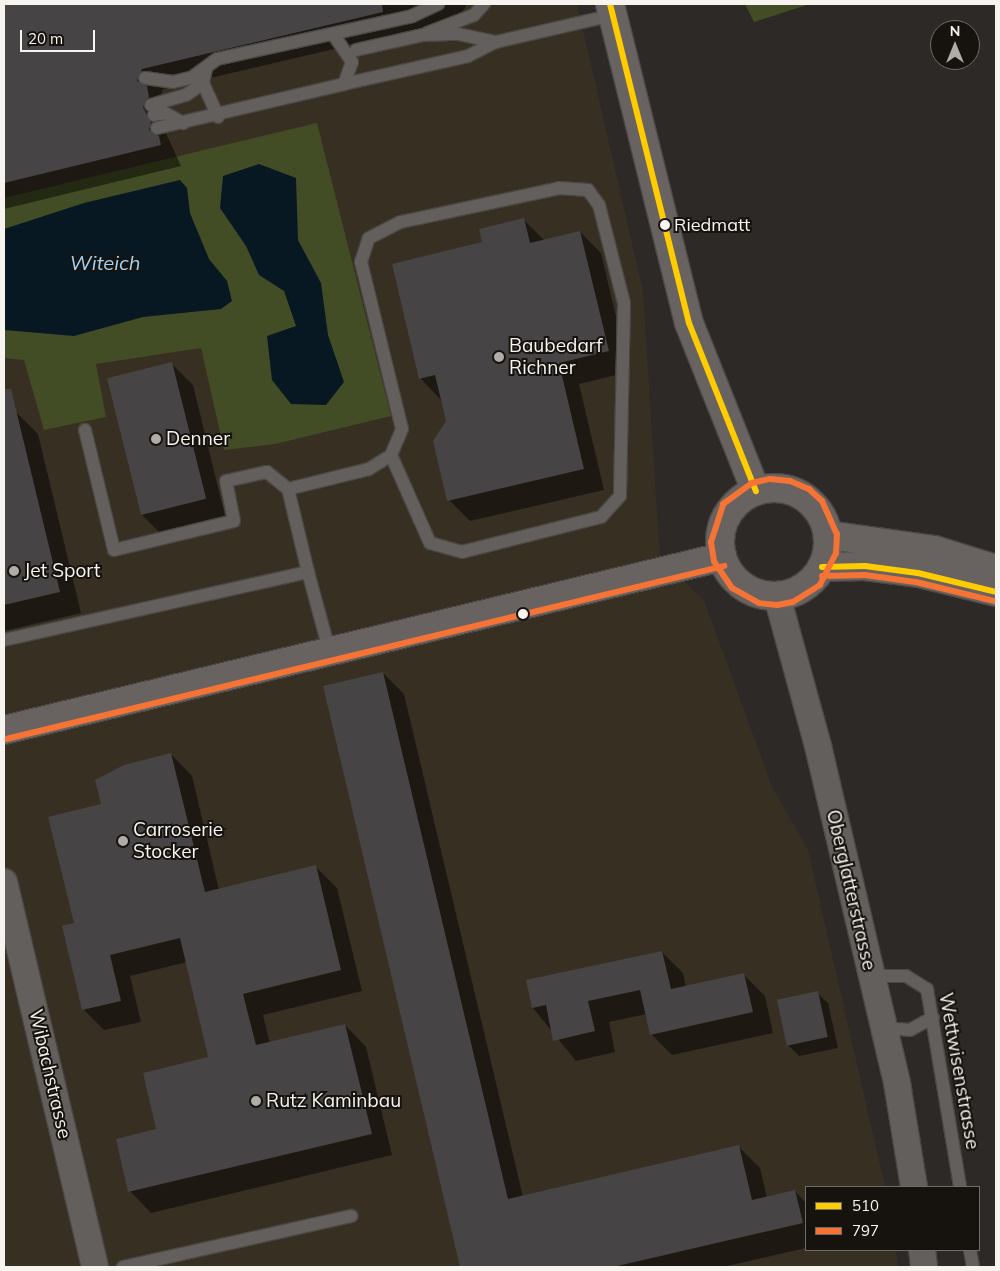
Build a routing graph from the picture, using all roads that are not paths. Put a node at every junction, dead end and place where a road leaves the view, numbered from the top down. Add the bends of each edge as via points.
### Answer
1 (438, 4) edge
2 (484, 4) edge
3 (612, 9) edge
4 (333, 34) junction
5 (423, 35) junction
6 (496, 42) junction
7 (356, 50) dead end
8 (206, 69) junction
9 (144, 78) dead end
10 (203, 83) junction
11 (344, 84) junction
12 (218, 117) junction
13 (85, 430) dead end
14 (390, 455) junction
15 (288, 489) junction
16 (756, 491) junction
17 (828, 535) junction
18 (722, 557) junction
19 (822, 567) junction
20 (996, 569) edge
21 (308, 572) junction
22 (996, 592) edge
23 (777, 596) junction
24 (4, 640) edge
25 (330, 653) junction
26 (4, 730) edge
27 (4, 882) edge
28 (871, 976) junction
29 (933, 1016) junction
30 (883, 1028) junction
31 (914, 1186) edge
32 (960, 1186) edge
33 (351, 1216) dead end
34 (922, 1251) edge
35 (970, 1251) edge
36 (96, 1267) edge
37 (123, 1267) edge
38 (924, 1267) edge
39 (973, 1267) edge

1 - 4 lane via 412,16
2 - 5 lane via 474,15
3 - 6 lane
3 - 16 main road via 689,323
4 - 8 lane via 217,60
4 - 11 lane via 352,62
5 - 6 lane via 458,34
5 - 7 lane
6 - 11 lane via 468,56
8 - 9 lane via 173,82
8 - 10 lane
10 - 12 lane
10 - 12 lane via 154,116 182,123
11 - 12 lane
13 - 15 lane via 114,550 234,520 226,481 267,472
14 - 14 lane via 402,429 361,262 369,238 401,222 559,188 588,190 599,205 624,303 620,496 601,517 462,552 430,543
14 - 15 lane via 369,469
15 - 21 lane
16 - 17 main road via 788,489 803,496 815,506
16 - 18 main road via 730,510 722,533
17 - 19 main road
17 - 20 main road via 935,550
18 - 23 main road via 737,581 749,590
18 - 25 main road
19 - 22 main road via 865,566 918,573
19 - 23 main road via 804,587
21 - 24 lane
21 - 25 lane
23 - 28 street, Oberglatterstrasse via 818,746
25 - 26 main road
27 - 36 street, Wibachstrasse
28 - 29 lane, Wettwisenstrasse via 906,976 927,989
28 - 30 street, Oberglatterstrasse
29 - 30 lane via 910,1030
29 - 32 lane, Wettwisenstrasse
30 - 31 street, Oberglatterstrasse
33 - 37 lane
34 - 38 street
35 - 39 lane

